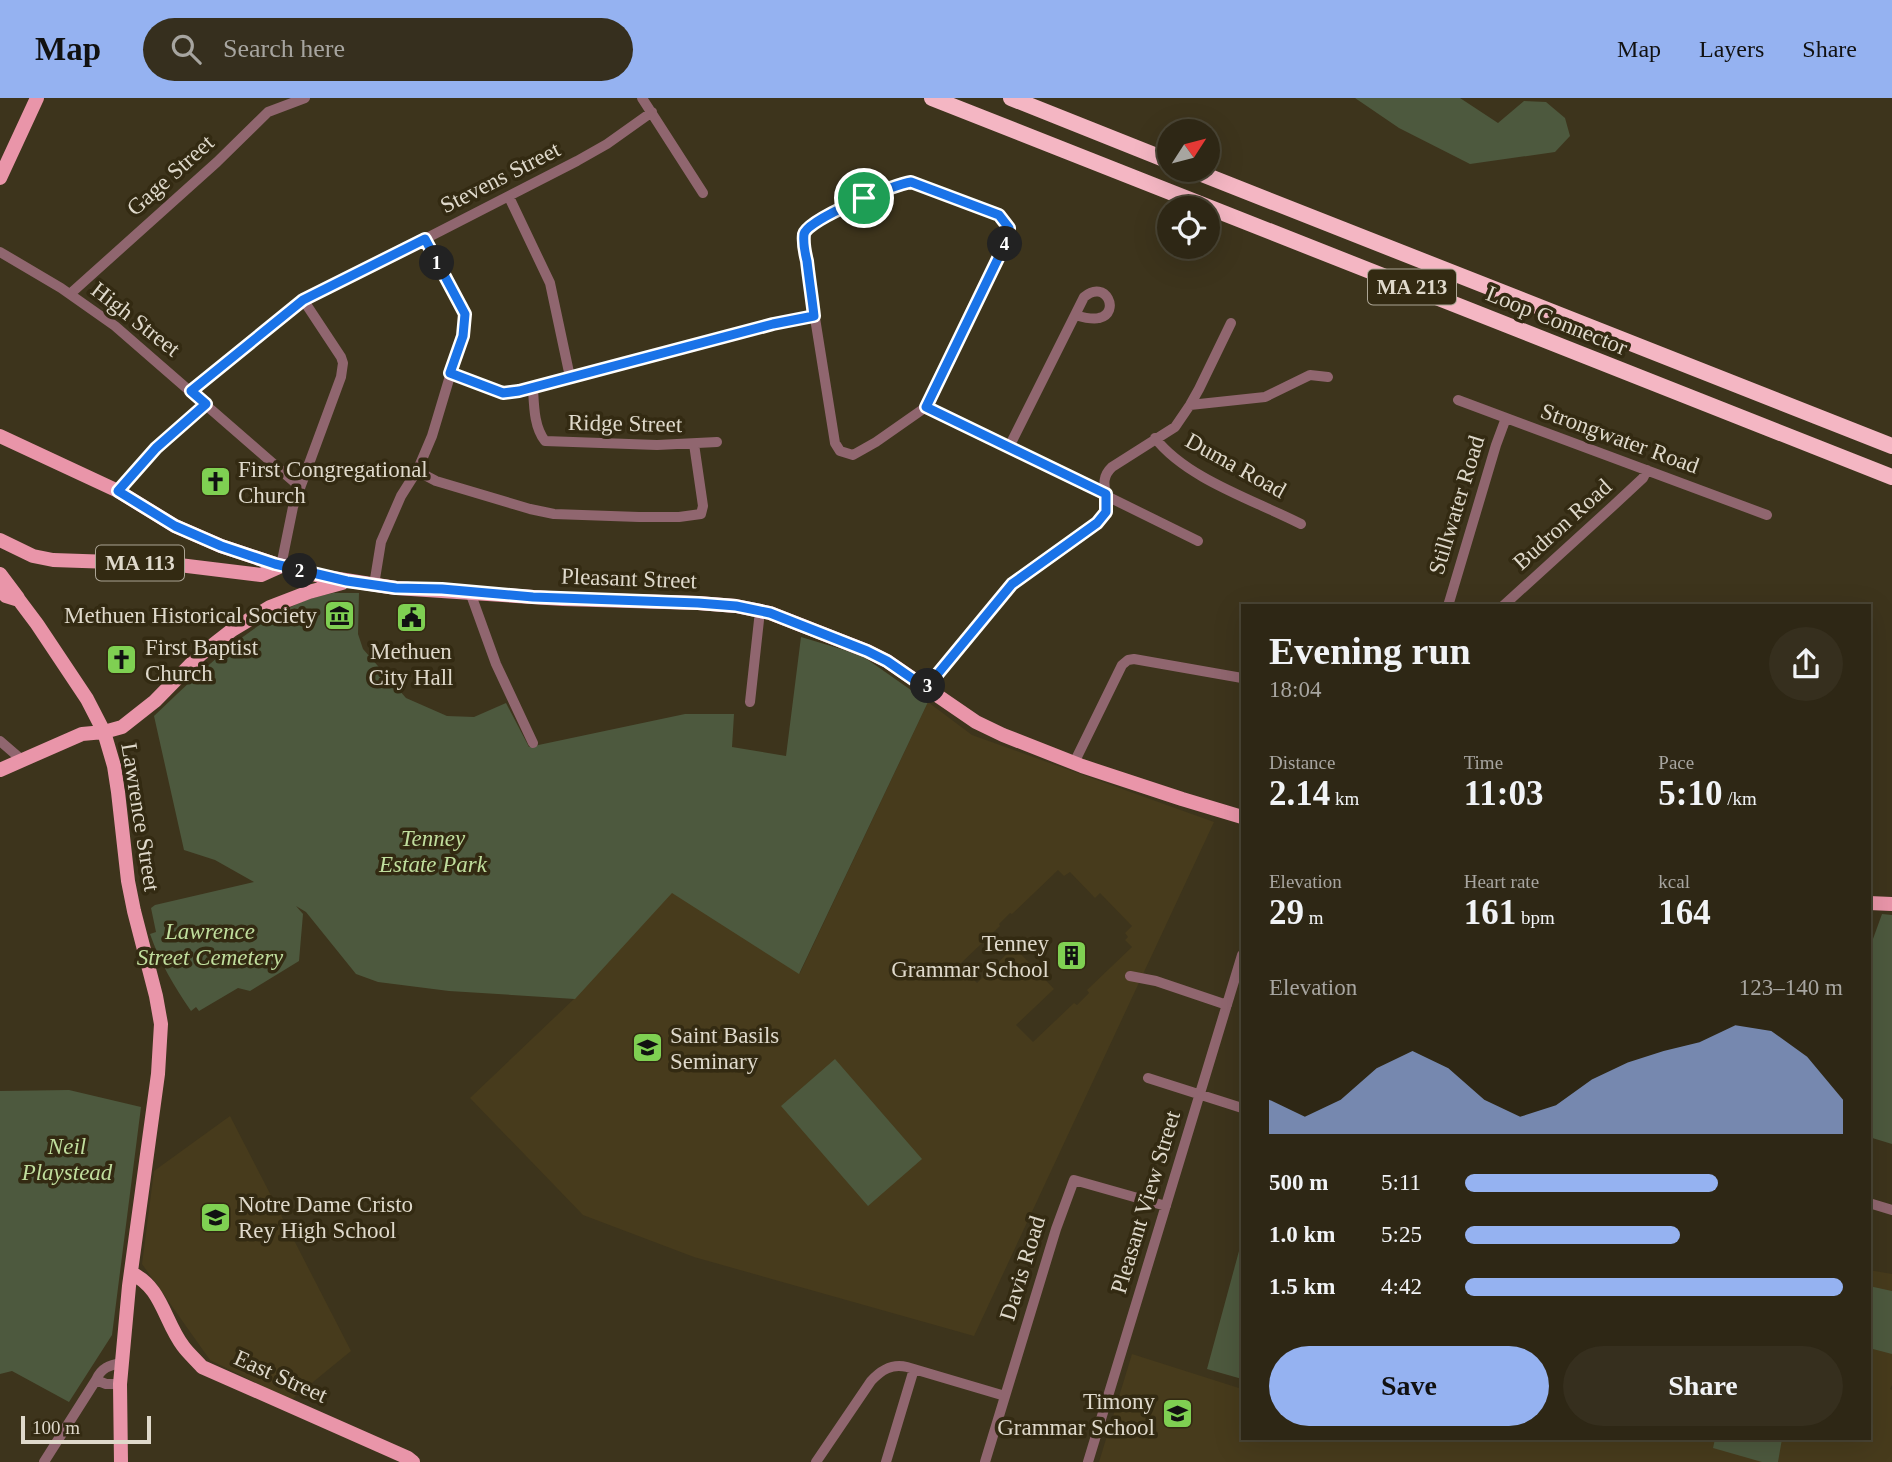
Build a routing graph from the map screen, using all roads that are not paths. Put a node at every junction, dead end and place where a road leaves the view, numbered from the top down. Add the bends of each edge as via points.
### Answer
1 (37, 98) edge
2 (305, 98) edge
3 (642, 98) edge
4 (932, 98) edge
5 (1011, 98) edge
6 (652, 112) junction
7 (1157, 156) edge
8 (0, 178) edge
9 (1220, 181) edge
10 (703, 193) dead end
11 (509, 197) junction
12 (425, 239) junction
13 (0, 252) edge
14 (70, 294) junction
15 (303, 300) junction
16 (1075, 315) dead end
17 (814, 316) junction
18 (1231, 323) dead end
19 (450, 373) junction
20 (570, 377) junction
21 (1328, 377) dead end
22 (533, 388) junction
23 (191, 391) junction
24 (1458, 400) dead end
25 (206, 404) junction
26 (1190, 405) junction
27 (926, 407) junction
28 (1506, 418) junction
29 (0, 436) edge
30 (1155, 438) junction
31 (717, 442) dead end
32 (694, 444) junction
33 (1892, 446) edge
34 (1009, 447) junction
35 (1647, 470) junction
36 (417, 471) junction
37 (1892, 477) edge
38 (300, 487) junction
39 (118, 491) junction
40 (1106, 494) junction
41 (1767, 515) dead end
42 (1301, 524) dead end
43 (0, 540) edge
44 (1198, 541) dead end
45 (281, 566) junction
46 (0, 574) edge
47 (347, 581) junction
48 (374, 585) junction
49 (0, 591) edge
50 (470, 592) junction
51 (19, 600) junction
52 (1449, 604) edge
53 (1505, 604) edge
54 (761, 611) junction
55 (1241, 678) edge
56 (926, 688) junction
57 (750, 702) dead end
58 (104, 732) junction
59 (0, 741) edge
60 (533, 743) dead end
61 (22, 761) junction
62 (1074, 762) junction
63 (0, 770) edge
64 (1241, 817) edge
65 (1871, 903) edge
66 (1892, 904) edge
67 (1241, 958) edge
68 (1130, 976) dead end
69 (1227, 1005) junction
70 (1148, 1078) dead end
71 (1200, 1094) junction
72 (1241, 1108) edge
73 (1871, 1204) edge
74 (1166, 1206) junction
75 (1892, 1210) edge
76 (131, 1273) junction
77 (128, 1296) junction
78 (159, 1300) junction
79 (122, 1363) junction
80 (914, 1369) junction
81 (96, 1380) junction
82 (120, 1384) junction
83 (1005, 1396) junction
84 (44, 1462) edge
85 (121, 1462) edge
86 (413, 1462) edge
87 (816, 1462) edge
88 (886, 1462) edge
89 (985, 1462) edge
90 (1088, 1462) edge

1 - 8 main road
2 - 14 street, Gage Street via 268,112
3 - 6 street
4 - 37 highway, Loop Connector / MA 213
5 - 7 highway
6 - 10 street
6 - 11 street, Stevens Street via 607,144
9 - 33 highway, Loop Connector / MA 213
11 - 12 street, Stevens Street
11 - 20 street via 550,283
12 - 15 street, Stevens Street
12 - 19 street via 465,314
13 - 14 street, High Street
14 - 23 street, High Street via 116,326
15 - 23 street, Stevens Street
15 - 38 street via 343,363
16 - 34 street
17 - 20 street
17 - 27 street via 840,451 853,455
17 - 27 street via 804,233 816,221 911,182 999,215 1009,228 1005,244
18 - 26 street
19 - 22 street via 503,393
19 - 36 street
20 - 22 street
21 - 26 street via 1310,375 1265,397
22 - 32 street, Ridge Street via 536,420 545,441
23 - 25 street, High Street
24 - 28 street, Strongwater Road
25 - 38 street, High Street
25 - 39 street via 156,448
26 - 30 street via 1175,426
27 - 34 street
28 - 35 street, Strongwater Road
28 - 52 street, Stillwater Road
29 - 39 main road, Pleasant Street / MA 113
30 - 40 street via 1106,473
30 - 42 street, Duma Road via 1197,474
31 - 32 street, Ridge Street
32 - 36 street via 703,506 701,514 679,517 554,514 436,481
34 - 40 street
35 - 41 street, Strongwater Road
35 - 53 street, Budron Road
36 - 48 street via 381,542
38 - 45 street
39 - 45 main road, Pleasant Street / MA 113 via 175,526
40 - 44 street
40 - 56 street via 1106,512 1097,523 1012,584
43 - 45 main road, MA 113 via 47,559 171,564 261,575
45 - 47 main road, Pleasant Street / MA 113
46 - 51 main road
47 - 48 main road, Pleasant Street / MA 113
47 - 58 main road via 270,607 242,624 200,655 137,716
48 - 50 main road, Pleasant Street / MA 113
49 - 51 main road
50 - 54 main road, Pleasant Street / MA 113 via 698,603
50 - 60 street via 496,664
51 - 58 main road, Lawrence Street via 61,657
54 - 56 main road, Pleasant Street / MA 113 via 867,651
54 - 57 street
55 - 62 street via 1128,660
56 - 62 main road, Pleasant Street / MA 113 via 1003,736
58 - 61 main road via 82,734
58 - 76 main road, Lawrence Street via 114,766 128,881 161,1024
59 - 61 street
61 - 63 main road
62 - 64 main road, Pleasant Street / MA 113
65 - 66 main road
67 - 69 street, Pleasant View Street
68 - 69 street
69 - 71 street, Pleasant View Street
70 - 71 street
71 - 72 street
71 - 74 street, Pleasant View Street
73 - 75 street
74 - 83 street, Davis Road via 1074,1180
74 - 90 street, Pleasant View Street
76 - 77 main road, Lawrence Street
76 - 78 main road, East Street via 143,1279
77 - 78 main road
77 - 79 main road, Lawrence Street
78 - 86 main road, East Street via 181,1345 202,1367
79 - 81 street via 110,1364
79 - 82 main road, Lawrence Street
80 - 83 street
80 - 87 street via 899,1365 877,1374
80 - 88 street
81 - 82 street
81 - 84 street
82 - 85 main road, Lawrence Street
83 - 89 street, Davis Road

